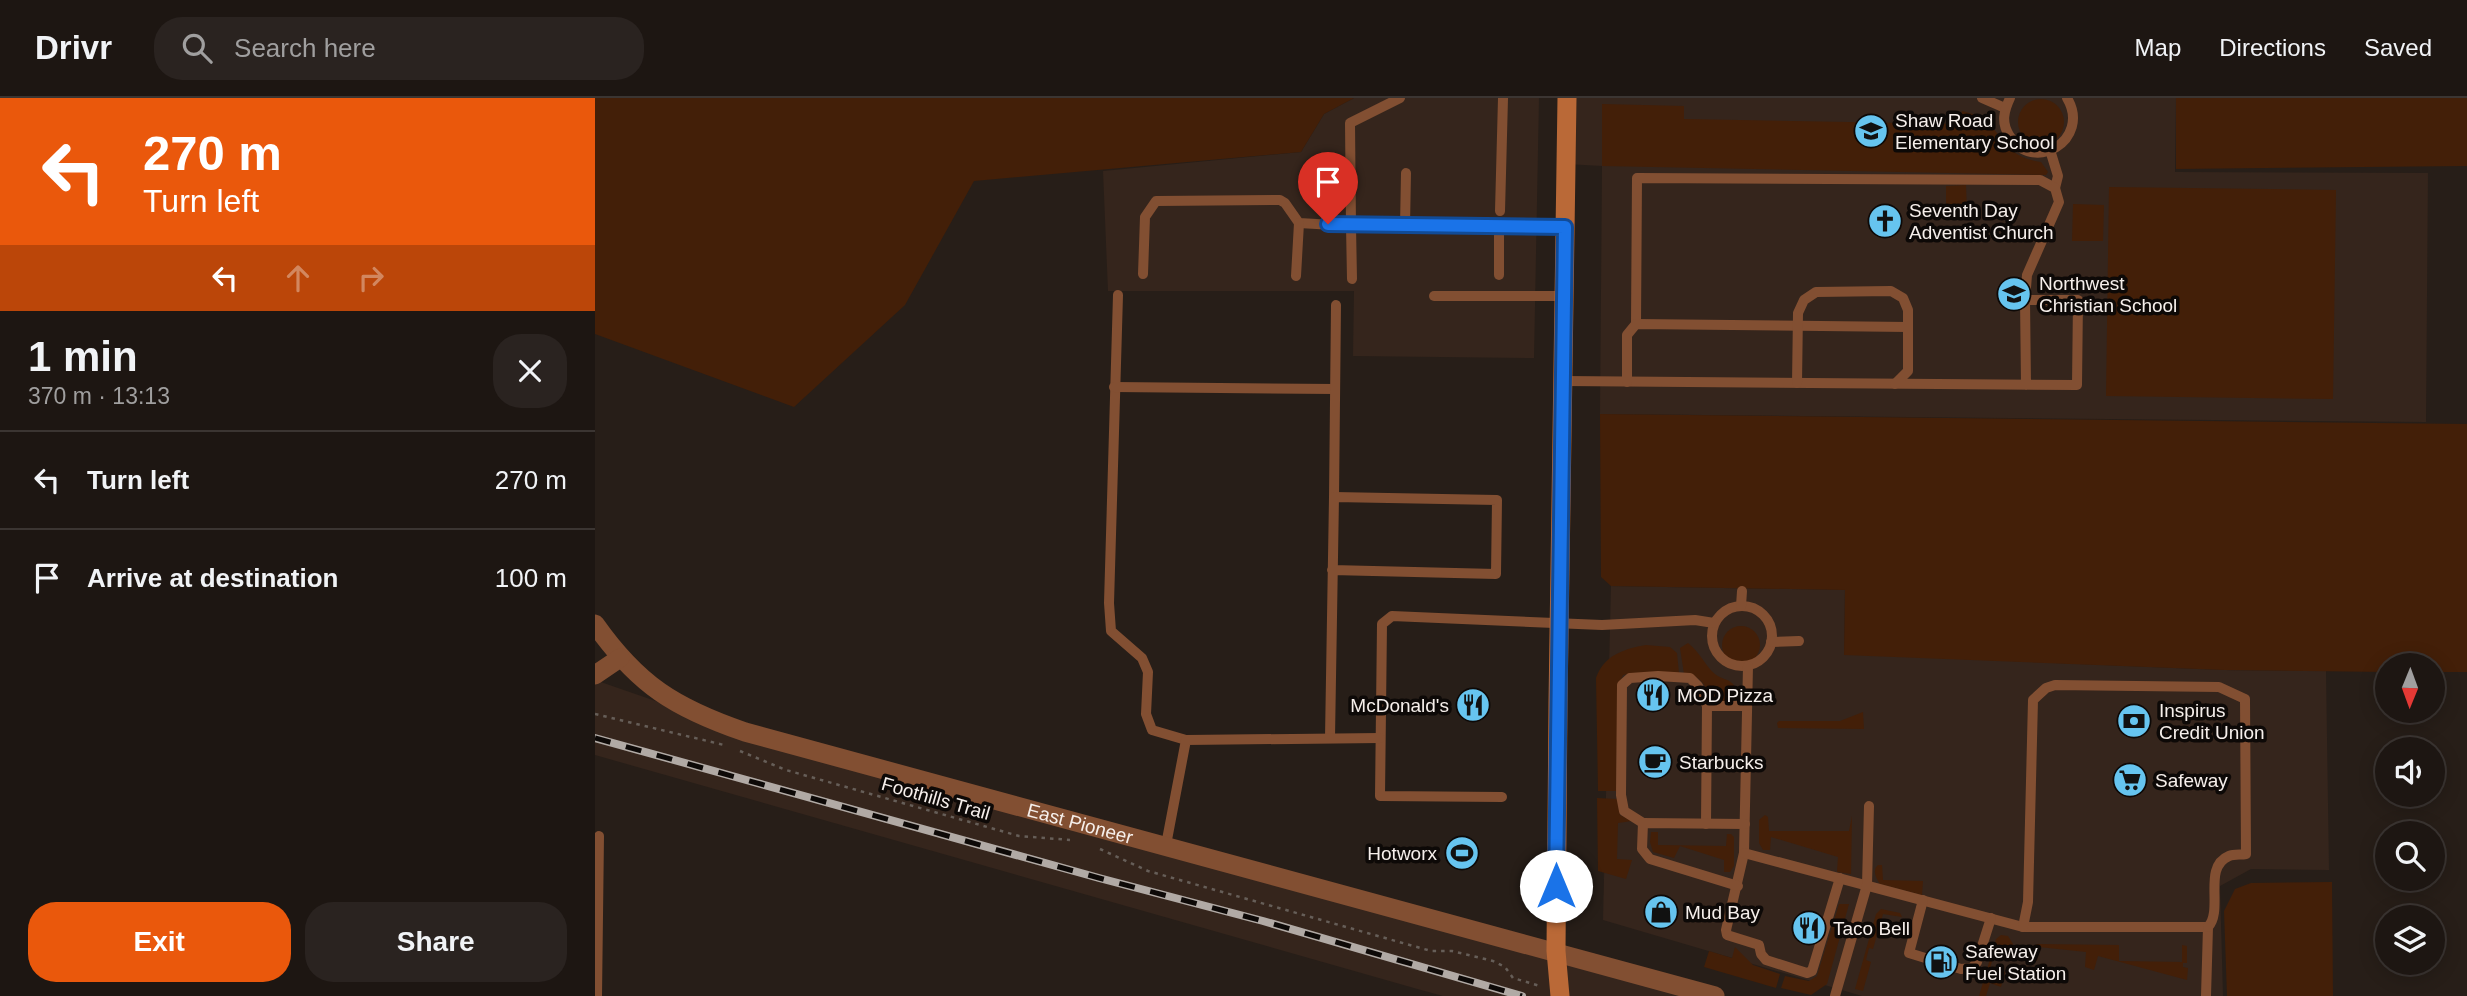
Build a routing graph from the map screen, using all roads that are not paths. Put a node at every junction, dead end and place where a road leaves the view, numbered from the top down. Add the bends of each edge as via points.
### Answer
1 (1400, 98) edge
2 (1503, 98) edge
3 (1567, 98) edge
4 (1982, 98) edge
5 (2067, 98) edge
6 (2007, 103) edge
7 (2050, 150) junction
8 (1406, 173) dead end
9 (2055, 188) junction
10 (1500, 211) dead end
11 (1299, 223) junction
12 (1351, 226) junction
13 (1405, 226) junction
14 (1499, 227) junction
15 (1565, 227) junction
16 (1143, 274) dead end
17 (1499, 275) dead end
18 (1296, 276) dead end
19 (1352, 279) dead end
20 (1118, 296) dead end
21 (1434, 296) dead end
22 (1564, 296) junction
23 (2025, 300) junction
24 (1336, 305) dead end
25 (1636, 324) junction
26 (1798, 325) junction
27 (1908, 327) junction
28 (1563, 381) junction
29 (1627, 382) junction
30 (1797, 383) junction
31 (1895, 384) junction
32 (2026, 385) junction
33 (1114, 387) junction
34 (1335, 389) junction
35 (1333, 497) junction
36 (1332, 570) junction
37 (1742, 591) dead end
38 (1741, 606) junction
39 (1714, 623) junction
40 (595, 624) edge
41 (1560, 624) junction
42 (1798, 641) dead end
43 (1771, 642) junction
44 (619, 658) junction
45 (1748, 666) junction
46 (595, 675) edge
47 (1707, 706) junction
48 (1747, 706) junction
49 (1330, 738) junction
50 (1380, 738) junction
51 (1186, 740) junction
52 (1502, 797) dead end
53 (1869, 806) dead end
54 (1643, 823) junction
55 (1706, 824) junction
56 (1745, 824) junction
57 (599, 836) dead end
58 (1166, 845) junction
59 (1744, 853) junction
60 (1840, 878) junction
61 (1867, 885) junction
62 (1738, 886) junction
63 (1923, 900) junction
64 (597, 911) edge
65 (1991, 918) junction
66 (2023, 927) junction
67 (2208, 927) junction
68 (1556, 951) junction
69 (597, 996) edge
70 (1545, 996) edge
71 (1560, 996) edge
72 (1715, 996) edge
73 (1835, 996) edge
74 (2206, 996) edge

1 - 12 lane via 1350,123
2 - 10 lane
3 - 15 main road
4 - 6 lane
5 - 7 lane via 2073,111 2070,133
6 - 7 lane via 2003,120 2013,142 2034,153
7 - 9 lane via 2058,176
8 - 13 lane
9 - 23 lane via 2059,202 2027,275
9 - 25 lane via 2040,180 1637,178
11 - 12 lane
11 - 16 lane via 1280,200 1156,201 1145,216
11 - 18 lane
12 - 13 lane
12 - 19 lane
13 - 14 lane
14 - 15 lane
14 - 17 lane
15 - 22 main road
20 - 33 lane
21 - 22 lane
22 - 28 main road
23 - 32 lane
23 - 32 lane via 2078,300 2077,385
24 - 34 lane
25 - 26 lane
25 - 29 lane via 1627,335
26 - 27 lane
26 - 27 lane via 1804,300 1815,292 1891,291 1903,299
26 - 30 lane
27 - 31 lane via 1908,371
28 - 29 lane
28 - 41 main road
29 - 30 lane
30 - 31 lane
31 - 32 lane
33 - 34 lane
33 - 51 lane via 1111,631 1142,658 1148,672 1146,714 1151,730
34 - 35 lane
35 - 36 lane
35 - 36 lane via 1497,500 1497,513 1496,574
36 - 49 lane
37 - 38 lane
38 - 39 lane via 1727,609
38 - 43 lane via 1765,616
39 - 41 lane
39 - 45 lane via 1711,642 1721,659
40 - 44 street, East Pioneer
41 - 50 lane via 1392,616 1382,624
41 - 68 main road
42 - 43 lane
43 - 45 lane via 1766,655
44 - 46 street
44 - 58 street, East Pioneer via 669,699 720,723
45 - 48 lane
47 - 48 lane
47 - 54 lane via 1690,678 1630,678 1622,685 1624,811
47 - 55 lane
48 - 56 lane
49 - 50 lane
49 - 51 lane
50 - 52 lane via 1380,796
51 - 58 lane
53 - 61 lane
54 - 55 lane
54 - 62 lane via 1642,849 1650,859
55 - 56 lane
56 - 59 lane
57 - 64 lane
58 - 68 street, East Pioneer
59 - 60 lane
59 - 62 lane
60 - 61 lane
60 - 62 lane via 1815,968 1807,973 1766,960 1759,944 1727,935
61 - 63 lane
61 - 73 lane
63 - 65 lane
63 - 65 lane via 1909,953 1961,969 1977,962
64 - 69 lane
65 - 66 lane
66 - 67 lane
66 - 67 lane via 2028,902 2033,700 2055,685 2219,687 2245,699 2246,854 2229,856 2216,871 2214,917
67 - 74 lane
68 - 70 main road
68 - 71 main road
68 - 72 street, East Pioneer

